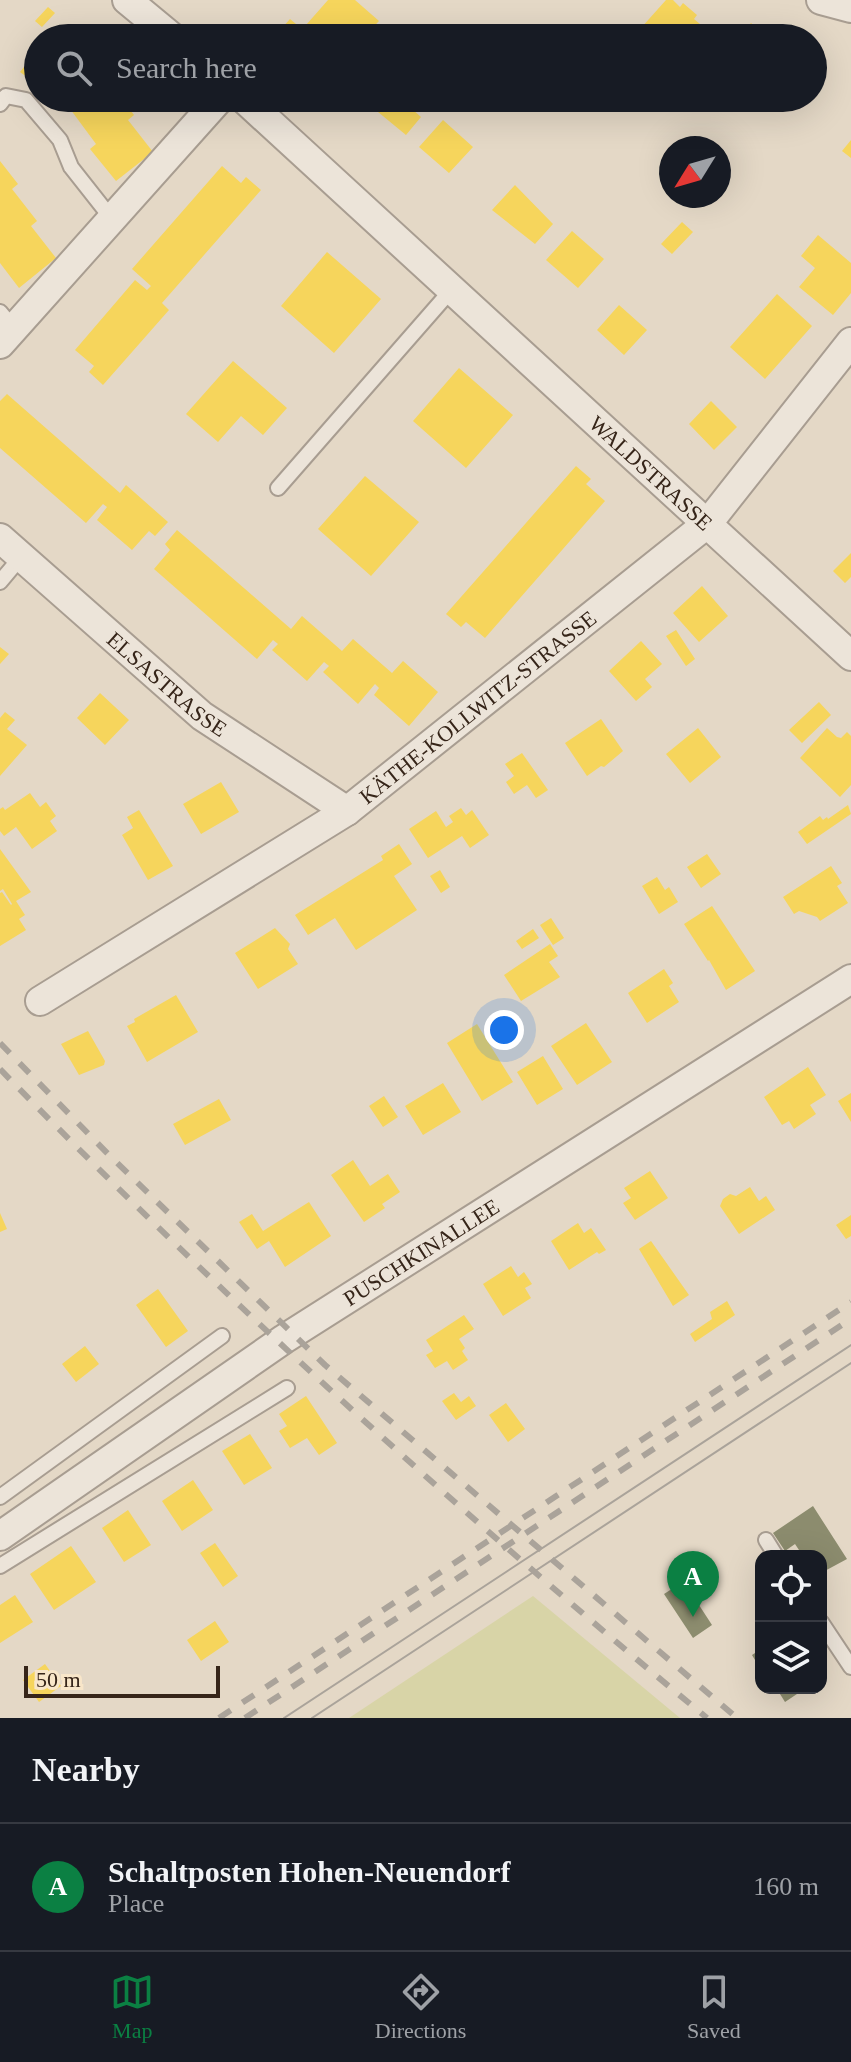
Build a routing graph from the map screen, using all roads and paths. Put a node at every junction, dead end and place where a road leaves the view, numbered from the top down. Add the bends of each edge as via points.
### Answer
1 (127, 0) edge
2 (821, 0) edge
3 (851, 8) edge
4 (156, 24) edge
5 (24, 100) edge
6 (0, 104) edge
7 (36, 112) edge
8 (208, 112) edge
9 (258, 112) edge
10 (112, 219) junction
11 (453, 288) junction
12 (5, 328) edge
13 (851, 342) edge
14 (278, 488) dead end
15 (708, 523) junction
16 (0, 538) edge
17 (21, 557) junction
18 (0, 582) edge
19 (851, 656) edge
20 (347, 811) junction
21 (851, 979) edge
22 (40, 1001) dead end
23 (222, 1336) dead end
24 (287, 1388) dead end
25 (0, 1497) edge
26 (0, 1536) edge
27 (766, 1540) dead end
28 (772, 1550) edge
29 (0, 1566) edge
30 (827, 1631) edge
31 (851, 1667) edge

1 - 4 street
2 - 3 street
5 - 6 lane via 6,96
7 - 10 lane
8 - 10 street
9 - 11 street, WALDSTRASSE
10 - 12 street
11 - 14 lane
11 - 15 street, WALDSTRASSE
13 - 15 street, KÄTHE-KOLLWITZ-STRASSE
15 - 19 street, WALDSTRASSE
15 - 20 street, KÄTHE-KOLLWITZ-STRASSE
16 - 17 street, ELSASTRASSE
17 - 18 lane
17 - 20 street, ELSASTRASSE via 202,716
20 - 22 street, KÄTHE-KOLLWITZ-STRASSE
21 - 26 street, PUSCHKINALLEE via 284,1339
23 - 25 lane
24 - 29 lane
27 - 28 lane
30 - 31 lane

